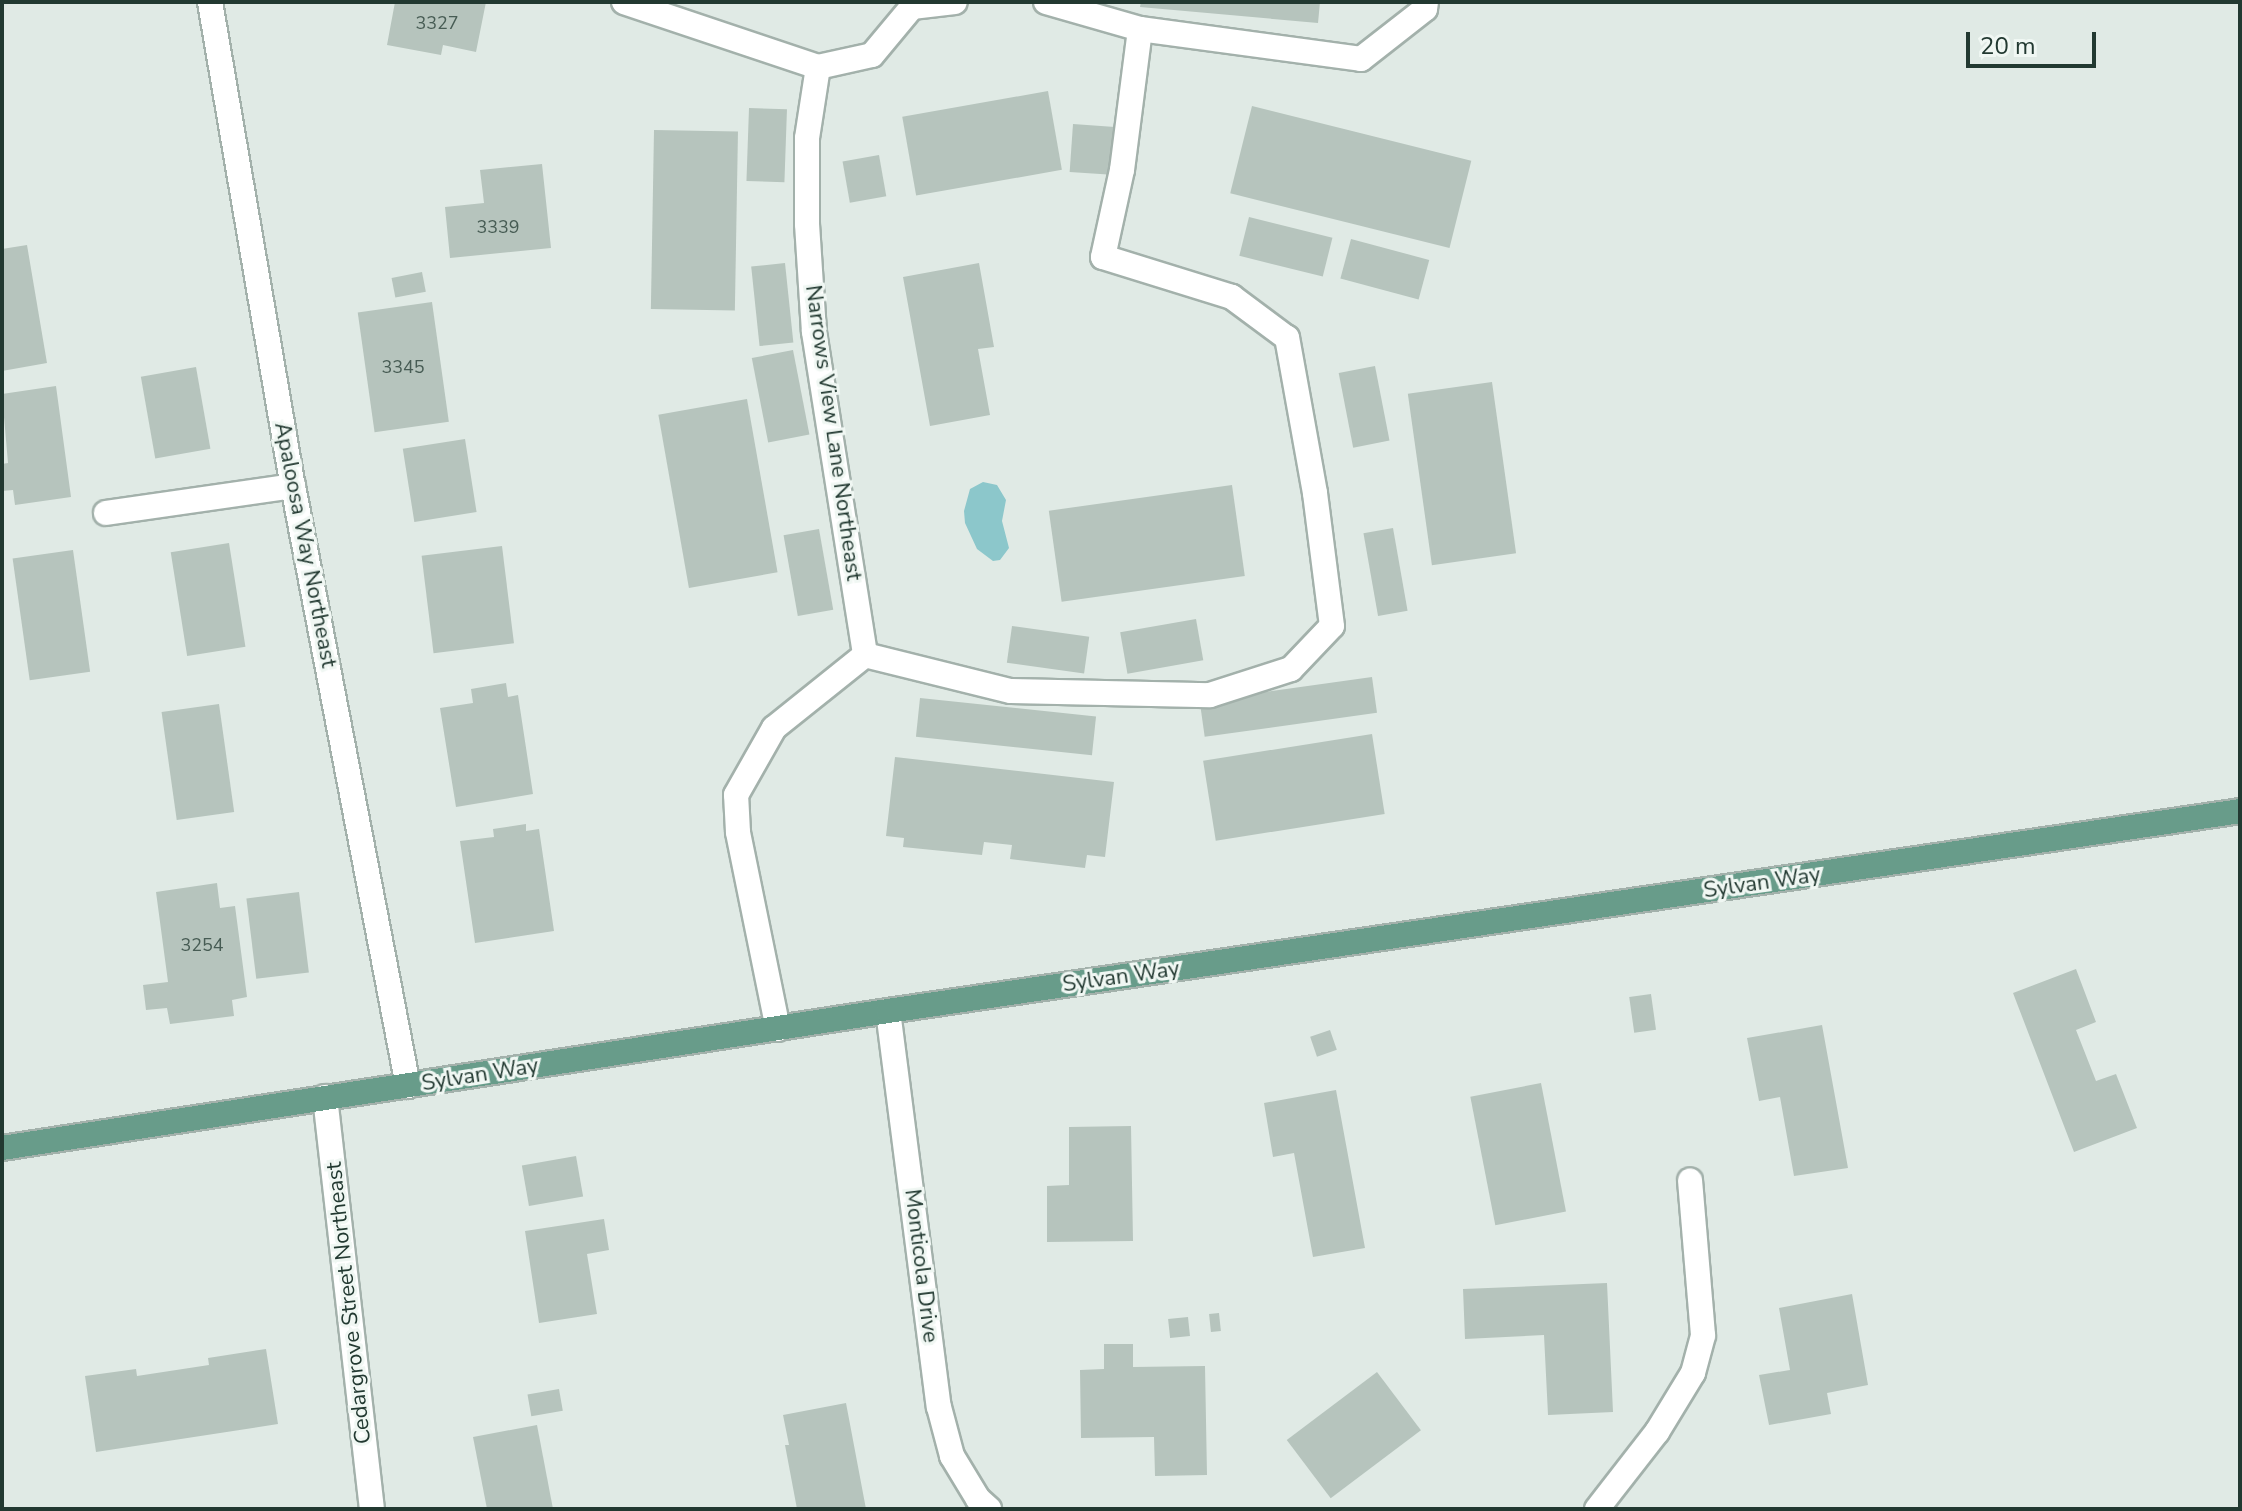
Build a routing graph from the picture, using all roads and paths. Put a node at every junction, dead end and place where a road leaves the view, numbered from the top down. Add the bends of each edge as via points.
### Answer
1 (210, 2) edge
2 (624, 2) edge
3 (955, 2) edge
4 (1046, 2) edge
5 (1426, 2) edge
6 (1140, 29) junction
7 (818, 67) junction
8 (293, 486) junction
9 (106, 513) dead end
10 (865, 655) junction
11 (2240, 811) edge
12 (888, 1011) junction
13 (778, 1029) junction
14 (408, 1086) junction
15 (325, 1097) junction
16 (2, 1148) edge
17 (1690, 1181) dead end
18 (372, 1509) edge
19 (989, 1509) edge
20 (1597, 1509) edge

1 - 8 street, Apaloosa Way Northeast
2 - 7 street
3 - 7 street via 912,7 872,55
4 - 6 street
5 - 6 street via 1425,9 1361,59
6 - 10 street via 1122,170 1103,257 1232,297 1287,338 1332,626 1291,669 1210,695 1011,691
7 - 10 street, Narrows View Lane Northeast via 807,138 814,332
8 - 9 street
8 - 14 street, Apaloosa Way Northeast
10 - 13 street via 774,728 736,795 738,832
11 - 12 main road, Sylvan Way
12 - 13 main road, Sylvan Way
12 - 19 street, Monticola Drive via 939,1407 952,1456
13 - 14 main road, Sylvan Way
14 - 15 main road, Sylvan Way
15 - 16 main road, Sylvan Way
15 - 18 street, Cedargrove Street Northeast
17 - 20 street via 1703,1335 1693,1373 1657,1432

